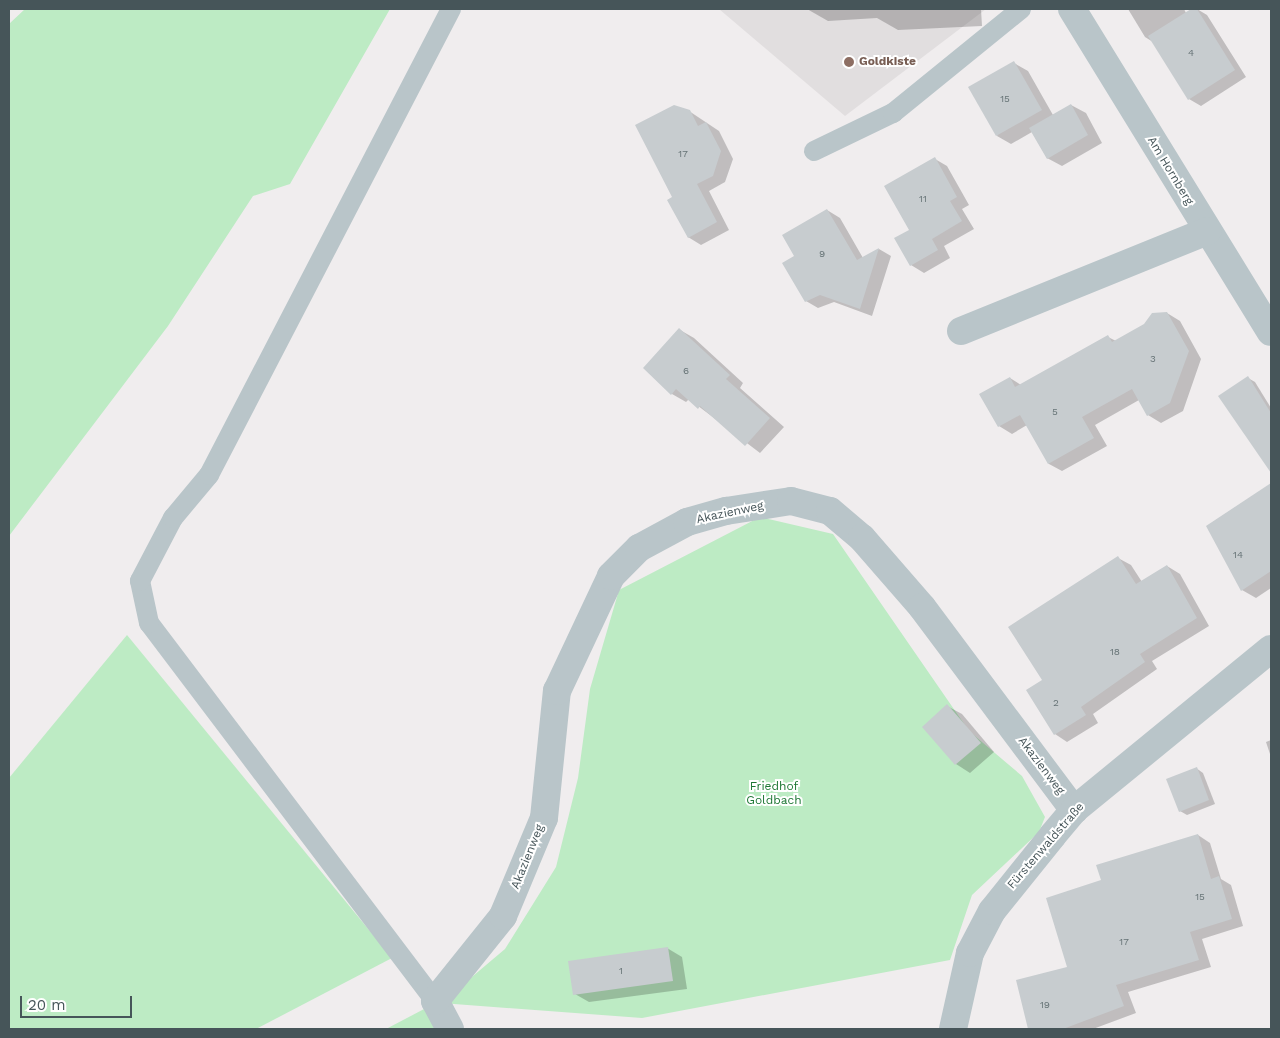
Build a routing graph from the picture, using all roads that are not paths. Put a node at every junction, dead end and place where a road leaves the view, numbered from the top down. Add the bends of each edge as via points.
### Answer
1 (450, 9) edge
2 (1020, 9) edge
3 (1072, 9) edge
4 (814, 151) dead end
5 (1207, 231) junction
6 (961, 331) dead end
7 (1271, 332) edge
8 (1271, 649) edge
9 (1074, 810) junction
10 (435, 1001) junction
11 (450, 1029) edge
12 (953, 1029) edge

1 - 10 lane via 209,475 173,518 140,581 149,623
2 - 4 lane via 893,113
3 - 5 street, Am Hornberg
5 - 6 street
5 - 7 street, Am Hornberg
8 - 9 street, Fürstenwaldstraße
9 - 10 street, Akazienweg via 922,607 862,538 830,511 791,501 726,511 687,522 639,548 611,576 557,691 544,818 518,881 503,916
9 - 12 street, Fürstenwaldstraße via 992,911 970,953
10 - 11 street

